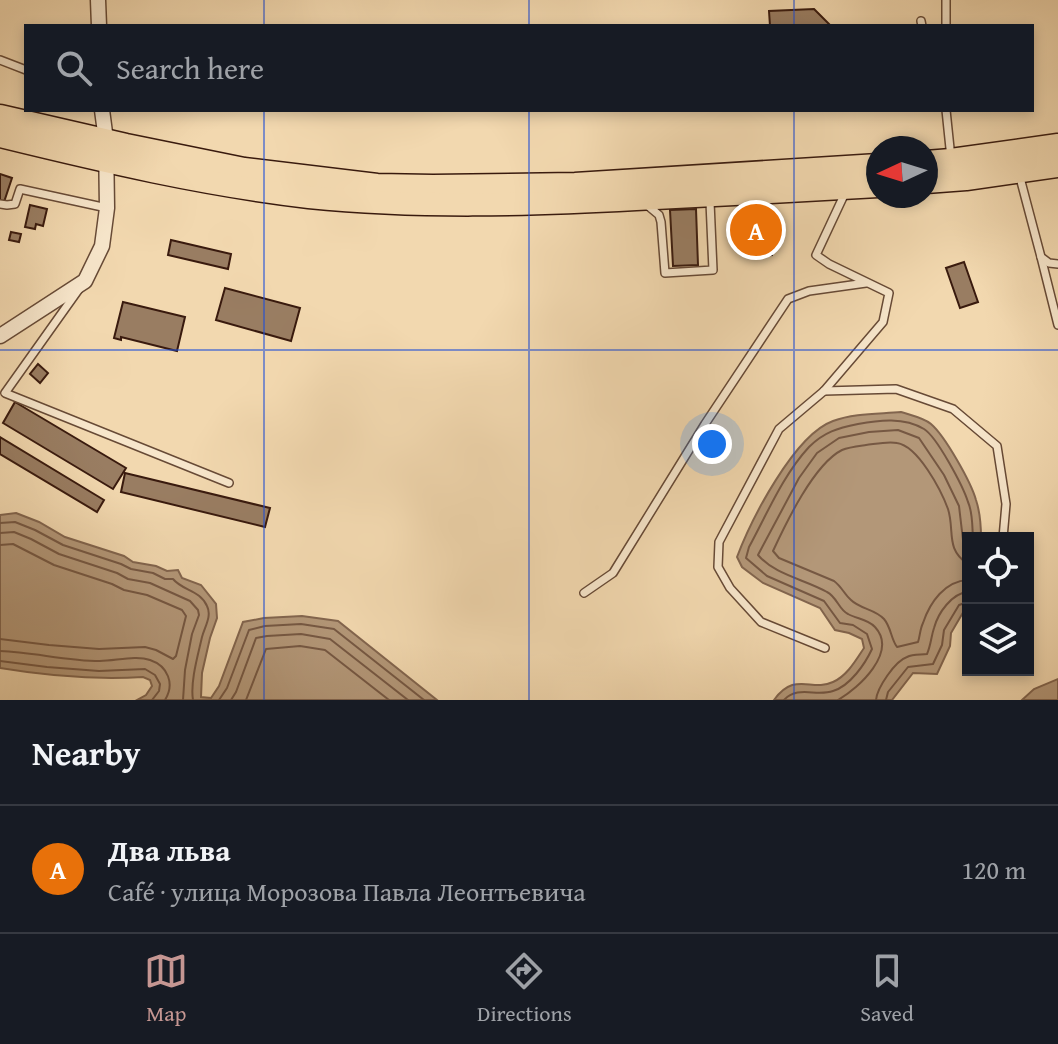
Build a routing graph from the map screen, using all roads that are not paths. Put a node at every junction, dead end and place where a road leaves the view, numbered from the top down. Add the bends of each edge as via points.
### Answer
1 (98, 0) edge
2 (946, 0) edge
3 (99, 24) edge
4 (946, 24) edge
5 (0, 60) edge
6 (24, 69) edge
7 (100, 112) edge
8 (946, 112) edge
9 (0, 116) edge
10 (0, 136) edge
11 (1058, 145) edge
12 (106, 150) junction
13 (951, 160) junction
14 (938, 161) edge
15 (866, 166) edge
16 (1058, 166) edge
17 (1018, 171) junction
18 (938, 181) edge
19 (866, 187) edge
20 (848, 188) junction
21 (719, 195) junction
22 (639, 199) junction
23 (0, 204) edge
24 (107, 208) junction
25 (1041, 257) junction
26 (1058, 264) edge
27 (85, 281) junction
28 (869, 283) junction
29 (1058, 325) edge
30 (0, 336) edge
31 (824, 391) junction
32 (2, 395) edge
33 (229, 483) dead end
34 (1004, 532) edge
35 (584, 593) dead end
36 (825, 648) dead end

1 - 3 street
2 - 4 lane
5 - 6 lane
7 - 12 street
8 - 13 lane
9 - 12 main road
10 - 12 main road
11 - 13 main road
12 - 15 main road via 419,186 575,184
12 - 22 main road via 206,182 364,201 471,205
12 - 24 street
13 - 14 main road
16 - 17 main road
17 - 18 main road
17 - 25 lane
19 - 20 main road
20 - 21 main road
20 - 28 lane via 816,255
21 - 22 main road
21 - 22 lane via 710,202 713,270 665,273 659,215
23 - 24 lane via 15,204 20,189
24 - 27 street via 102,246
25 - 26 lane
25 - 29 lane
27 - 30 street
27 - 32 lane
28 - 31 lane via 889,293 883,322
28 - 35 lane via 788,299 613,573
31 - 34 lane via 896,389 953,409 997,446 1006,504
31 - 36 lane via 779,429 719,542 718,567 761,622
32 - 33 lane

